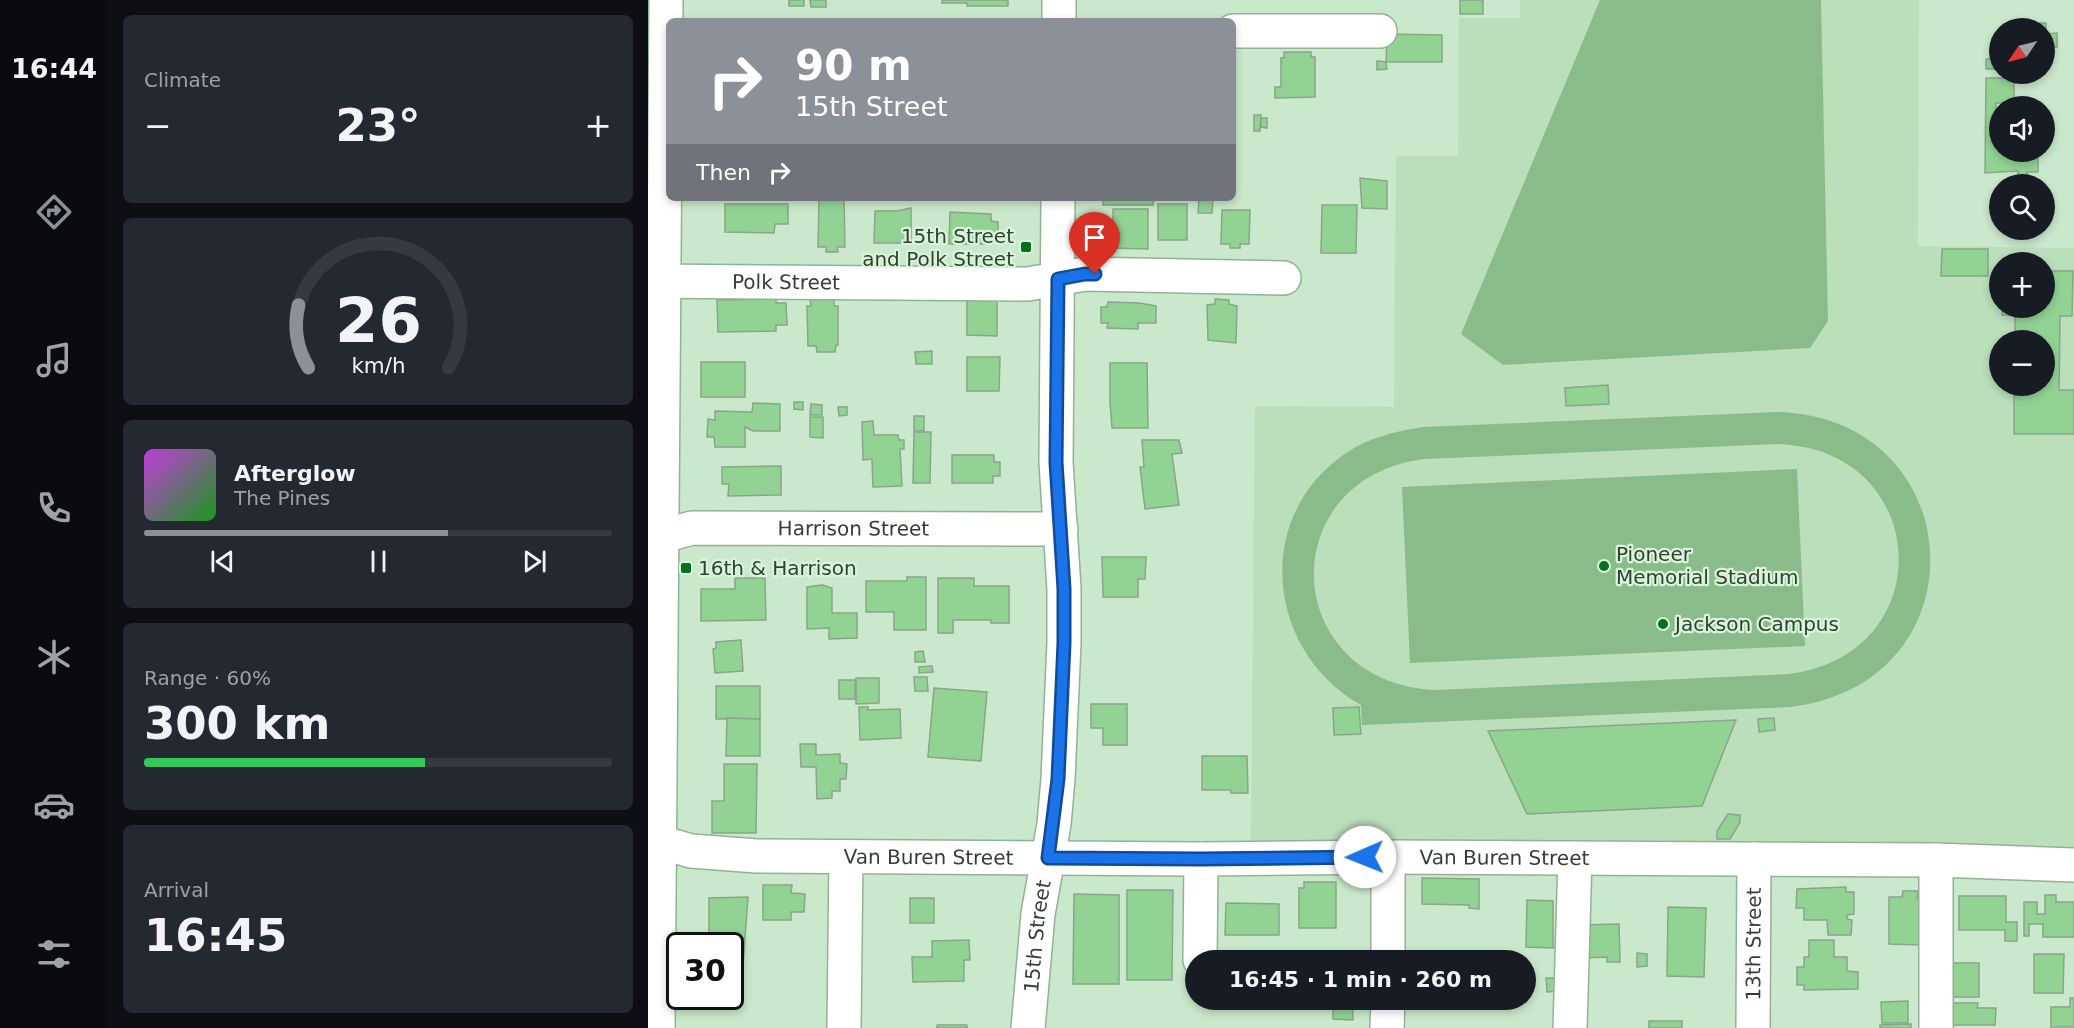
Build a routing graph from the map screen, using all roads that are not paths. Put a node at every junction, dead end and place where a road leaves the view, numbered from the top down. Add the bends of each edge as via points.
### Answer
1 (1059, 0) edge
2 (662, 18) edge
3 (1059, 18) edge
4 (1236, 31) edge
5 (1380, 31) dead end
6 (1058, 201) edge
7 (1284, 278) dead end
8 (1058, 279) junction
9 (656, 281) edge
10 (1061, 529) junction
11 (656, 538) edge
12 (654, 842) edge
13 (846, 857) junction
14 (1388, 857) junction
15 (1048, 858) junction
16 (1575, 858) junction
17 (1201, 859) junction
18 (1755, 859) junction
19 (1936, 860) junction
20 (2074, 865) edge
21 (1200, 950) edge
22 (1388, 950) edge
23 (1388, 1010) edge
24 (658, 1028) edge
25 (844, 1028) edge
26 (1028, 1028) edge
27 (1387, 1028) edge
28 (1570, 1028) edge
29 (1753, 1028) edge
30 (1936, 1028) edge

1 - 3 street
2 - 9 street
4 - 5 street
6 - 8 street, 15th Street
7 - 8 street, Polk Street via 1085,274
8 - 9 street, Polk Street via 1028,284
8 - 10 street, 15th Street via 1056,462
9 - 11 street
10 - 11 street, Harrison Street via 693,528
10 - 15 street, 15th Street via 1063,676 1058,779
11 - 12 street
12 - 13 street, Van Buren Street via 702,852
12 - 24 street
13 - 15 street, Van Buren Street
13 - 25 street
14 - 16 street, Van Buren Street
14 - 17 street, Van Buren Street
14 - 22 street
15 - 17 street, Van Buren Street
15 - 26 street, 15th Street
16 - 18 street, Van Buren Street
16 - 28 street
17 - 21 street
18 - 19 street, Van Buren Street
18 - 29 street, 13th Street
19 - 20 street, Van Buren Street
19 - 30 street
23 - 27 street

